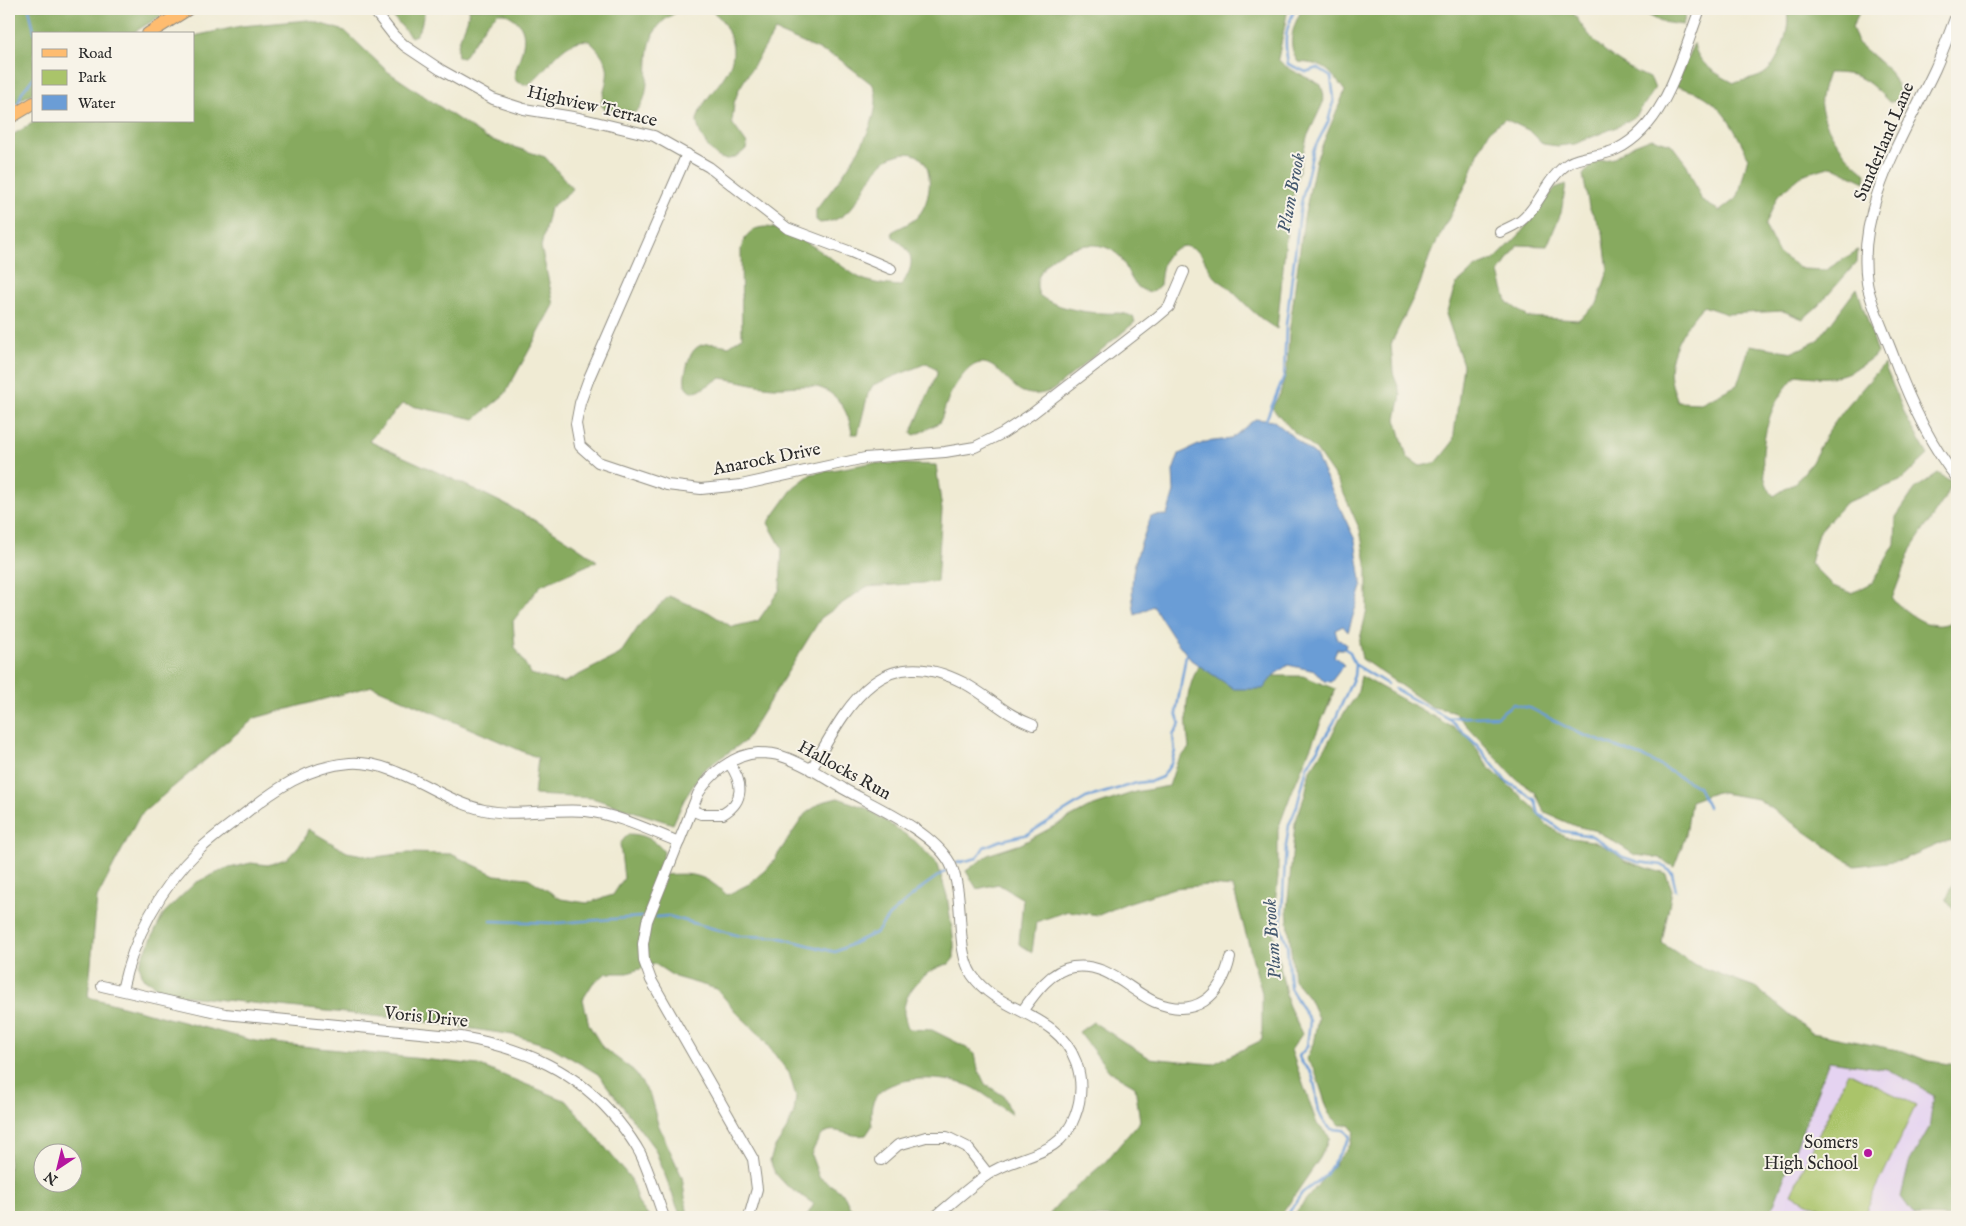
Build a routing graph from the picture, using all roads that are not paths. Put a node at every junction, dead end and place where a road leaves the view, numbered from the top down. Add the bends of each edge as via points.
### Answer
1 (188, 9) edge
2 (373, 9) edge
3 (1700, 9) edge
4 (1957, 13) edge
5 (151, 32) edge
6 (32, 104) edge
7 (9, 118) edge
8 (687, 154) junction
9 (1500, 232) dead end
10 (891, 269) dead end
11 (1184, 272) dead end
12 (1957, 478) edge
13 (1033, 725) dead end
14 (729, 763) junction
15 (811, 770) junction
16 (691, 810) junction
17 (679, 842) junction
18 (1230, 958) dead end
19 (102, 986) dead end
20 (122, 990) junction
21 (1023, 1010) junction
22 (880, 1160) dead end
23 (988, 1174) junction
24 (664, 1217) edge
25 (749, 1217) edge
26 (935, 1217) edge

1 - 5 main road
2 - 8 street, Highview Terrace via 405,46 493,99 524,109 654,136
3 - 9 street via 1667,95 1649,124 1636,138 1615,150 1570,163 1553,178 1523,220
4 - 12 street, Sunderland Lane via 1881,186 1870,219 1866,256 1867,284 1905,388
6 - 7 main road
8 - 10 street, Highview Terrace via 710,167 787,228
8 - 11 street, Anarock Drive via 589,378 576,424 580,446 598,462 667,485 701,489 741,485 865,458 975,447 1033,413 1156,318 1169,307
13 - 15 street via 1012,717 974,689 947,675 913,670 897,673 872,683 851,703
14 - 15 street, Hallocks Run via 747,755 767,753
14 - 16 street, Hallocks Run via 704,785
14 - 16 street via 740,783 736,803 723,814 701,814
15 - 21 street, Hallocks Run via 909,826 945,856 954,874 971,973 1003,1001
16 - 17 street, Hallocks Run
17 - 20 street via 612,815 584,811 484,810 375,766 350,763 325,768 274,789 198,851 147,920 131,954
17 - 25 street, Hallocks Run via 647,921 644,961 651,980 749,1149 756,1169 757,1189
18 - 21 street via 1220,986 1208,1000 1189,1007 1163,1004 1097,967 1079,966 1065,969 1052,977
19 - 20 street, Voris Drive
20 - 24 street, Voris Drive via 225,1014 493,1042 540,1059 562,1070 590,1091 626,1132 640,1152
21 - 23 street, Hallocks Run via 1050,1027 1070,1049 1080,1074 1079,1101 1067,1131 1052,1146
22 - 23 street via 898,1145 926,1137 948,1137 967,1147
23 - 26 street, Hallocks Run

